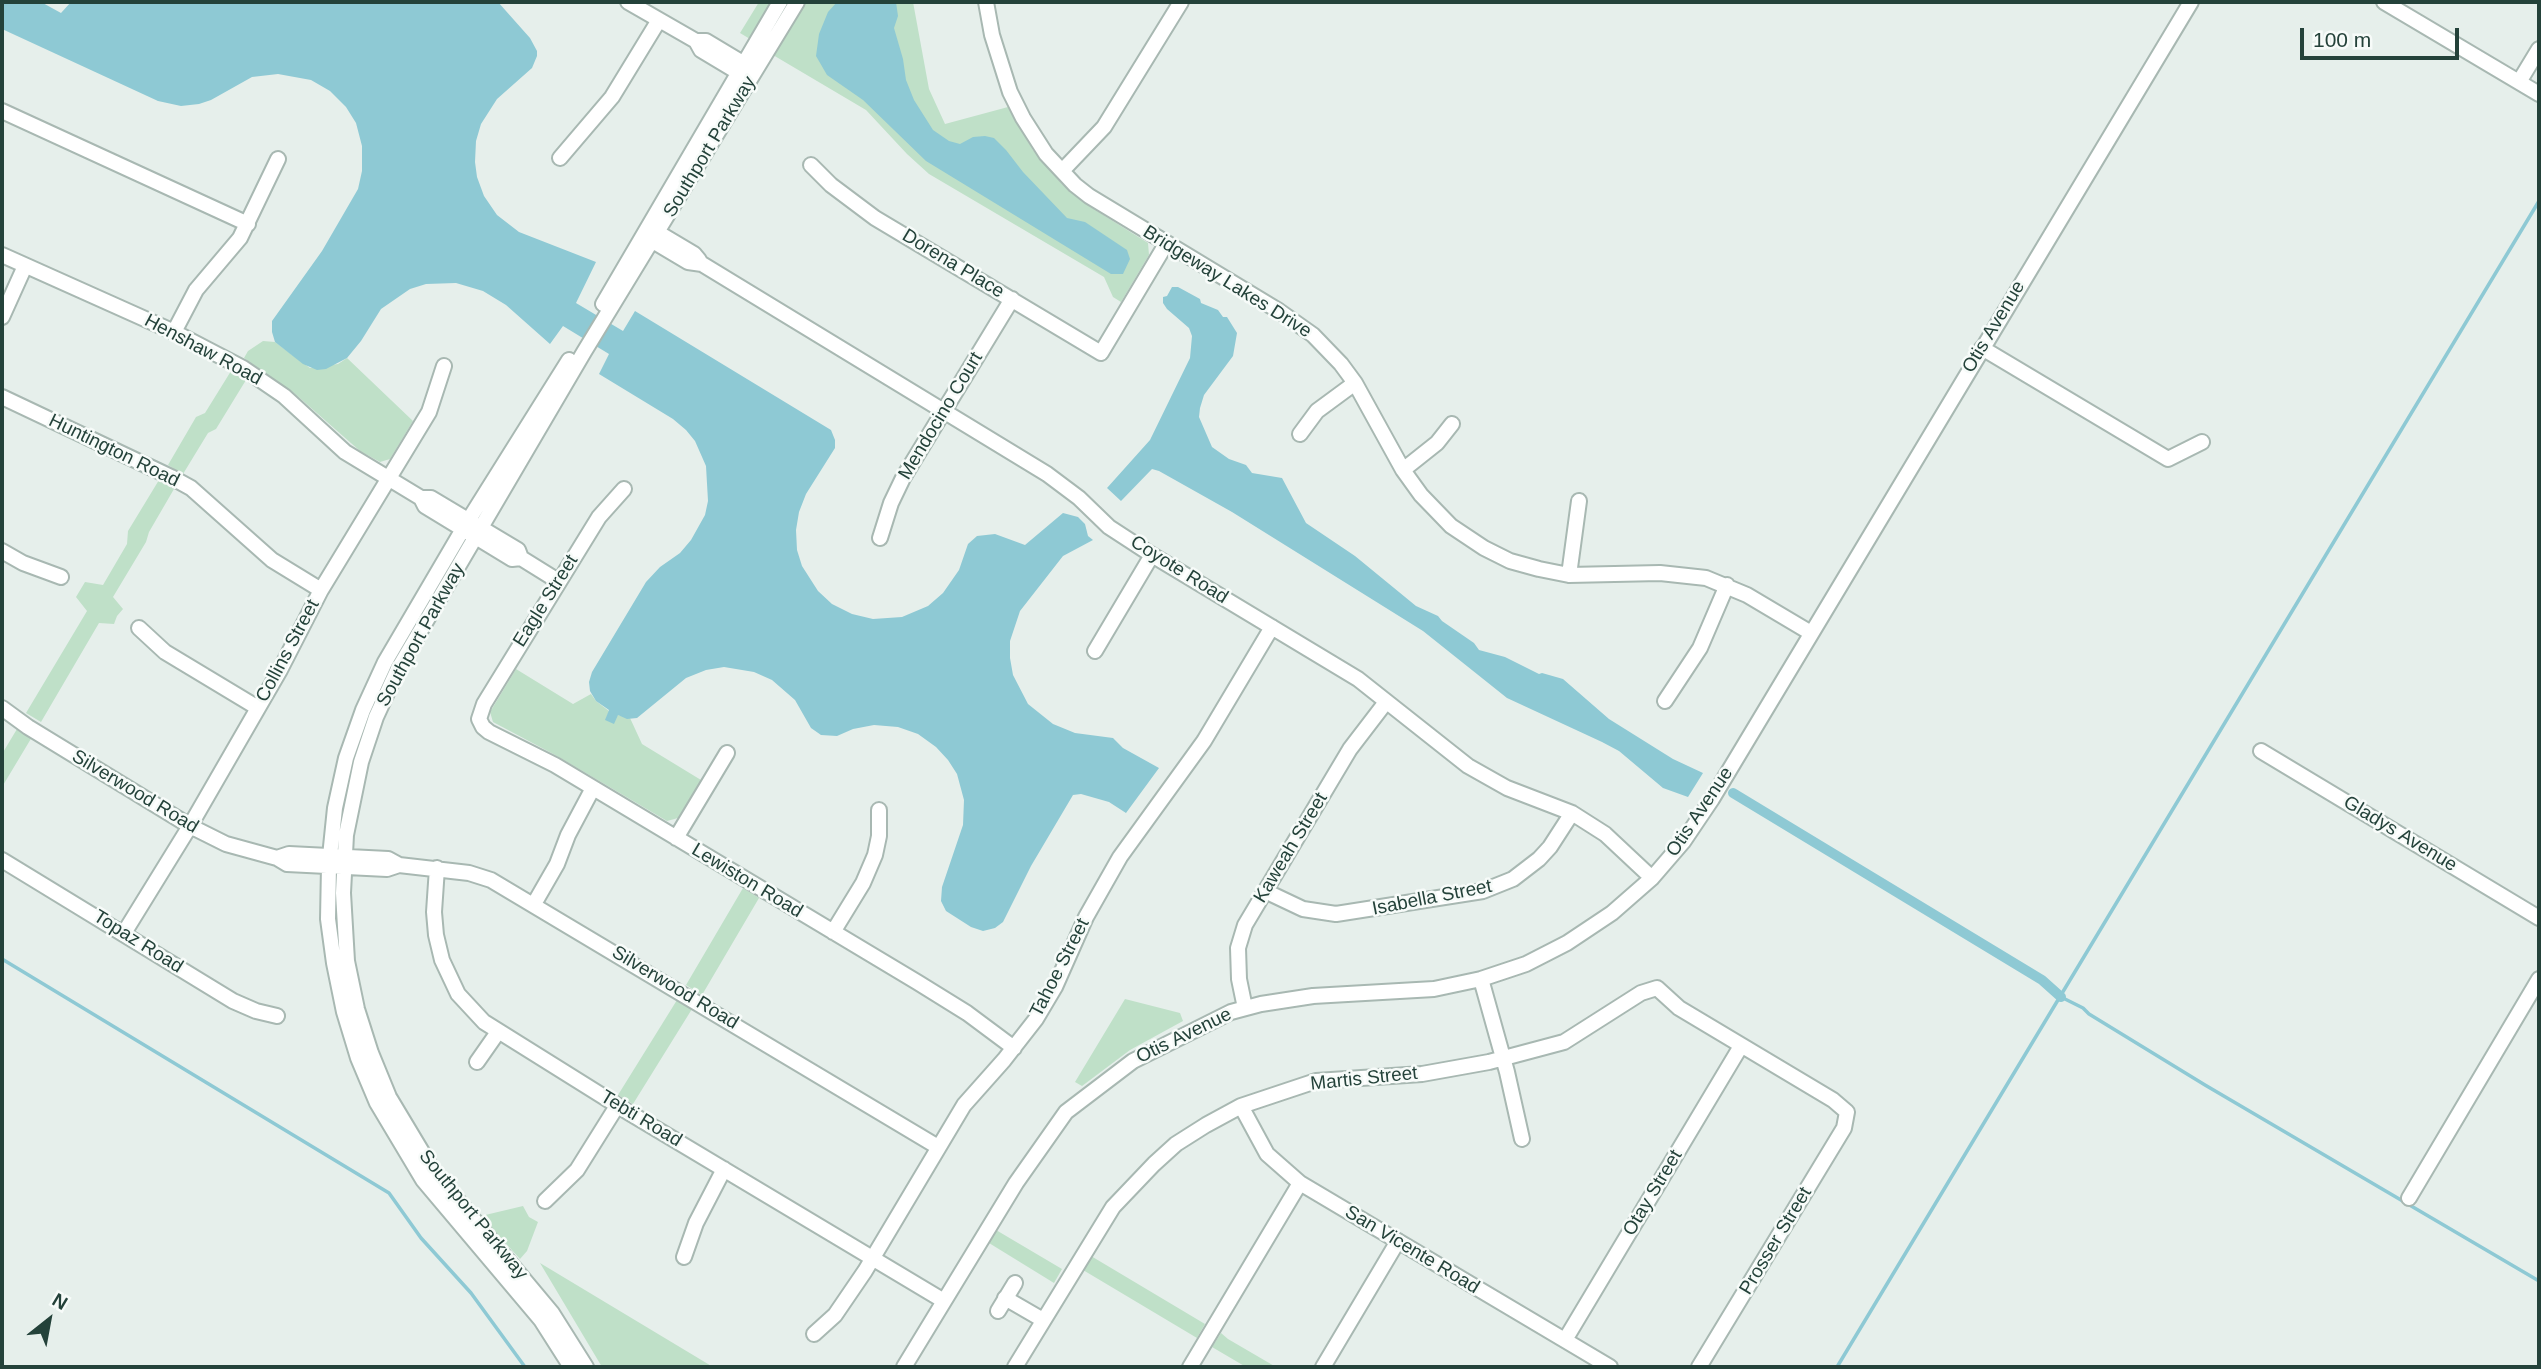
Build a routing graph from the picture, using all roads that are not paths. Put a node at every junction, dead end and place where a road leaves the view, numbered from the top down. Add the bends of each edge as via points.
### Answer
1 (628, 2) edge
2 (780, 2) edge
3 (797, 2) edge
4 (986, 2) edge
5 (1181, 2) edge
6 (2191, 2) edge
7 (2384, 2) edge
8 (659, 20) junction
9 (2539, 49) edge
10 (747, 71) junction
11 (2519, 82) junction
12 (2539, 94) edge
13 (2, 111) edge
14 (560, 158) dead end
15 (278, 159) dead end
16 (811, 165) dead end
17 (1062, 171) junction
18 (248, 224) junction
19 (650, 233) junction
20 (1166, 244) junction
21 (2, 255) edge
22 (25, 265) junction
23 (1012, 299) junction
24 (2, 317) edge
25 (173, 332) junction
26 (1982, 348) junction
27 (580, 351) junction
28 (444, 366) dead end
29 (1355, 383) junction
30 (2, 397) edge
31 (945, 410) junction
32 (1451, 424) dead end
33 (1300, 434) dead end
34 (2202, 442) dead end
35 (1403, 470) junction
36 (389, 479) junction
37 (624, 489) dead end
38 (1579, 501) dead end
39 (466, 525) junction
40 (479, 533) junction
41 (880, 538) dead end
42 (2, 551) edge
43 (1152, 555) junction
44 (1569, 575) junction
45 (61, 577) dead end
46 (558, 581) junction
47 (1727, 585) junction
48 (321, 590) junction
49 (1272, 627) junction
50 (139, 628) dead end
51 (1811, 633) junction
52 (1095, 651) dead end
53 (1665, 701) dead end
54 (1386, 702) junction
55 (2, 708) edge
56 (258, 708) junction
57 (479, 719) joint
58 (2261, 751) dead end
59 (726, 753) dead end
60 (593, 788) junction
61 (879, 810) dead end
62 (1572, 813) junction
63 (190, 826) junction
64 (677, 838) junction
65 (2, 860) edge
66 (337, 861) junction
67 (437, 868) junction
68 (1652, 878) junction
69 (1265, 891) junction
70 (534, 904) junction
71 (2539, 918) edge
72 (833, 932) junction
73 (124, 933) junction
74 (1481, 979) junction
75 (2539, 979) edge
76 (1245, 1008) junction
77 (277, 1016) dead end
78 (498, 1032) junction
79 (1741, 1046) junction
80 (1014, 1048) junction
81 (1503, 1057) junction
82 (477, 1062) dead end
83 (617, 1106) junction
84 (1241, 1106) junction
85 (1522, 1139) dead end
86 (938, 1147) junction
87 (724, 1169) junction
88 (1300, 1184) junction
89 (2409, 1198) dead end
90 (545, 1201) dead end
91 (1398, 1241) junction
92 (684, 1257) dead end
93 (872, 1258) junction
94 (1015, 1283) dead end
95 (944, 1301) junction
96 (1042, 1320) junction
97 (814, 1335) dead end
98 (1565, 1340) junction
99 (571, 1367) edge
100 (586, 1367) edge
101 (904, 1367) edge
102 (1015, 1367) edge
103 (1190, 1367) edge
104 (1323, 1367) edge
105 (1610, 1367) edge
106 (1699, 1367) edge

1 - 8 street
2 - 10 street, Southport Parkway
3 - 10 street, Southport Parkway
4 - 17 street, Bridgeway Lakes Drive via 1010,92 1034,137
5 - 17 street via 1104,127
6 - 26 street, Otis Avenue
7 - 11 street
8 - 10 street via 696,41 706,41
8 - 14 street via 612,97
9 - 11 street
10 - 19 street, Southport Parkway
11 - 12 street
13 - 18 street
15 - 18 street
16 - 23 street, Dorena Place via 875,218
17 - 20 street, Bridgeway Lakes Drive via 1089,196
18 - 25 street via 232,250 196,290
19 - 27 street, Southport Parkway
19 - 31 street, Coyote Road via 688,262 702,264
20 - 23 street, Dorena Place via 1101,353
20 - 29 street, Bridgeway Lakes Drive via 1313,335
21 - 22 street, Henshaw Road
22 - 24 street
22 - 25 street, Henshaw Road
23 - 31 street, Mendocino Court
25 - 36 street, Henshaw Road via 262,380 345,452
26 - 34 street via 2168,459
26 - 51 street, Otis Avenue
27 - 39 street, Southport Parkway
27 - 40 street, Southport Parkway
28 - 36 street, Collins Street via 429,412
29 - 33 street via 1317,411
29 - 35 street, Bridgeway Lakes Drive
30 - 48 street, Huntington Road via 191,488 272,560
31 - 41 street, Mendocino Court via 903,478
31 - 43 street, Coyote Road via 1047,474 1109,527
32 - 35 street via 1437,443
35 - 44 street, Bridgeway Lakes Drive via 1433,509 1484,548 1510,561
36 - 39 street, Henshaw Road via 421,498 431,498
36 - 48 street, Collins Street
37 - 46 street, Eagle Street via 599,517
38 - 44 street
39 - 40 street, Henshaw Road
39 - 66 street, Southport Parkway via 385,662 363,710 335,808
40 - 46 street, Henshaw Road via 512,559 521,558
40 - 66 street, Southport Parkway via 398,669 376,717
42 - 45 street
43 - 49 street, Coyote Road
43 - 52 street
44 - 47 street, Bridgeway Lakes Drive via 1684,574
46 - 57 street, Eagle Street
47 - 51 street, Bridgeway Lakes Drive
47 - 53 street via 1700,648
48 - 56 street, Collins Street
49 - 54 street, Coyote Road via 1358,679
49 - 80 street, Tahoe Street via 1204,741 1120,858 1086,917 1055,987
50 - 56 street via 165,652
51 - 68 street, Otis Avenue via 1712,799
54 - 62 street, Coyote Road via 1468,766 1507,788
54 - 69 street, Kaweah Street via 1350,749
55 - 63 street, Silverwood Road
56 - 63 street, Collins Street
57 - 60 street, Lewiston Road via 489,732
58 - 71 street, Gladys Avenue
59 - 64 street
60 - 64 street, Lewiston Road
60 - 70 street
61 - 72 street via 875,855
62 - 68 street, Coyote Road via 1605,834
62 - 69 street, Isabella Street via 1539,859 1513,879 1483,891 1336,914 1303,909
63 - 66 street, Silverwood Road via 226,844 287,864
63 - 73 street, Collins Street
64 - 72 street, Lewiston Road
65 - 73 street, Topaz Road
66 - 67 street, Silverwood Road via 387,870 399,865
66 - 99 street, Southport Parkway via 328,919 334,963 358,1058 377,1103 423,1180 541,1320
66 - 100 street, Southport Parkway via 357,1009 389,1097 434,1172 552,1313
67 - 70 street, Silverwood Road via 491,880
67 - 78 street, Tebti Road via 434,912 442,960 458,993
68 - 74 street, Otis Avenue via 1612,913 1567,943 1526,964
69 - 76 street, Kaweah Street via 1245,925 1238,948
70 - 86 street, Silverwood Road
72 - 80 street, Lewiston Road via 967,1013
73 - 77 street, Topaz Road via 233,1001
74 - 76 street, Otis Avenue via 1434,989 1313,996
74 - 81 street
75 - 89 street
76 - 95 street, Otis Avenue via 1133,1061 1066,1112 1016,1183
78 - 82 street
78 - 83 street, Tebti Road
79 - 81 street, Martis Street via 1679,1008 1657,988 1641,993 1564,1042
79 - 98 street, Otay Street
79 - 106 street, Prosser Street via 1847,1112 1844,1128
80 - 86 street, Tahoe Street via 964,1105
81 - 84 street, Martis Street via 1422,1074 1316,1081
81 - 85 street
83 - 87 street, Tebti Road
83 - 90 street via 577,1170
84 - 88 street, San Vicente Road via 1267,1154
84 - 96 street, Martis Street via 1176,1144 1126,1191
86 - 93 street, Tahoe Street
87 - 92 street
87 - 93 street, Tebti Road
88 - 91 street, San Vicente Road
88 - 103 street
91 - 98 street, San Vicente Road
91 - 104 street
93 - 95 street, Tebti Road
93 - 97 street, Tahoe Street via 835,1315
94 - 96 street via 1002,1305
95 - 101 street, Otis Avenue
96 - 102 street, Martis Street
98 - 105 street, San Vicente Road

